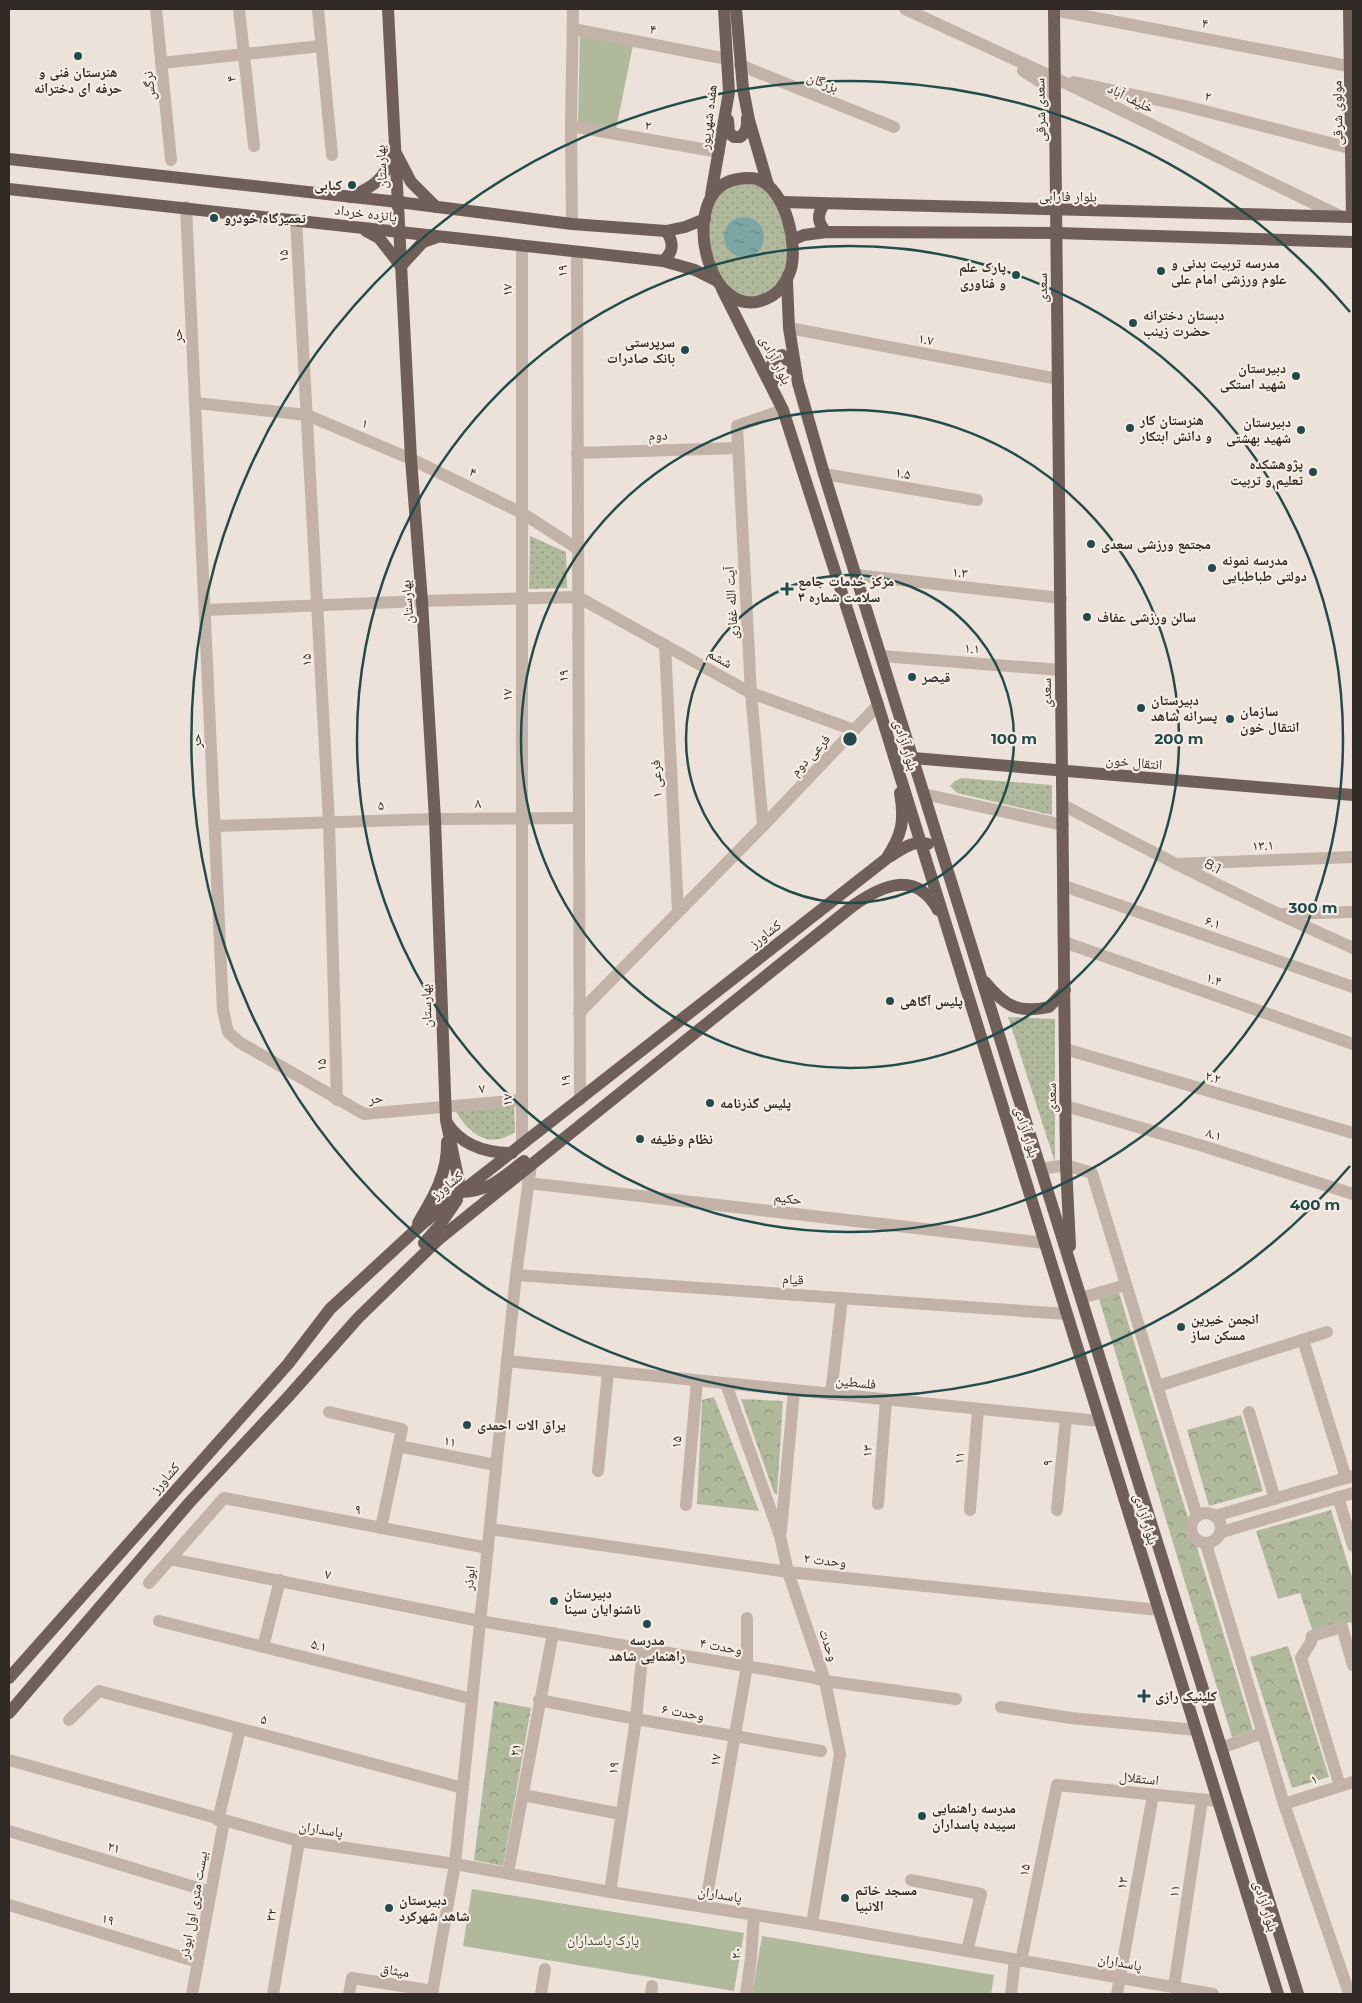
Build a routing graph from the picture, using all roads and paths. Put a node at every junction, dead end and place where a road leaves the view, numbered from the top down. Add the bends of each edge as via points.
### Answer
1 (156, 9) edge
2 (239, 9) edge
3 (318, 9) edge
4 (388, 9) edge
5 (573, 9) edge
6 (724, 9) edge
7 (736, 9) edge
8 (905, 9) edge
9 (1349, 9) edge
10 (1054, 10) edge
11 (573, 29) junction
12 (322, 46) junction
13 (991, 49) junction
14 (244, 55) junction
15 (727, 60) junction
16 (161, 63) junction
17 (740, 65) junction
18 (1352, 67) edge
19 (1055, 78) junction
20 (729, 92) junction
21 (1055, 98) junction
22 (747, 108) junction
23 (571, 126) junction
24 (894, 127) dead end
25 (254, 146) dead end
26 (1353, 148) edge
27 (395, 151) junction
28 (719, 152) junction
29 (332, 155) dead end
30 (9, 159) edge
31 (171, 160) dead end
32 (768, 185) junction
33 (9, 189) edge
34 (350, 197) junction
35 (710, 198) junction
36 (398, 202) junction
37 (782, 202) junction
38 (824, 204) junction
39 (186, 207) junction
40 (436, 207) junction
41 (1056, 211) junction
42 (1349, 217) edge
43 (705, 219) junction
44 (296, 220) junction
45 (572, 224) junction
46 (357, 227) junction
47 (666, 231) junction
48 (399, 232) junction
49 (826, 232) junction
50 (1056, 233) junction
51 (438, 236) junction
52 (792, 240) junction
53 (1353, 242) edge
54 (522, 246) junction
55 (577, 252) junction
56 (663, 261) junction
57 (401, 266) junction
58 (787, 281) junction
59 (719, 285) junction
60 (789, 328) junction
61 (1058, 379) junction
62 (798, 383) junction
63 (776, 394) junction
64 (196, 403) junction
65 (783, 410) junction
66 (308, 415) junction
67 (738, 448) junction
68 (578, 453) junction
69 (411, 459) junction
70 (824, 474) junction
71 (977, 500) dead end
72 (522, 513) junction
73 (578, 549) junction
74 (856, 575) junction
75 (578, 597) junction
76 (1060, 598) junction
77 (522, 599) junction
78 (422, 601) junction
79 (318, 605) junction
80 (205, 610) junction
81 (665, 645) junction
82 (881, 656) junction
83 (1061, 670) junction
84 (751, 693) junction
85 (878, 705) junction
86 (854, 730) junction
87 (892, 751) junction
88 (913, 758) junction
89 (1062, 771) junction
90 (924, 794) junction
91 (1353, 795) edge
92 (1063, 805) junction
93 (522, 818) junction
94 (579, 818) junction
95 (434, 819) junction
96 (329, 822) junction
97 (1063, 825) junction
98 (215, 826) junction
99 (763, 826) junction
100 (920, 842) junction
101 (1353, 857) edge
102 (886, 859) junction
103 (1173, 864) junction
104 (1064, 886) junction
105 (954, 890) junction
106 (844, 892) junction
107 (854, 905) junction
108 (678, 912) junction
109 (1353, 912) edge
110 (1277, 914) junction
111 (948, 928) junction
112 (1064, 942) junction
113 (1353, 948) edge
114 (981, 978) junction
115 (1353, 987) edge
116 (1065, 990) junction
117 (711, 996) junction
118 (723, 1011) junction
119 (579, 1013) junction
120 (1353, 1044) edge
121 (1065, 1049) junction
122 (337, 1100) junction
123 (522, 1100) junction
124 (580, 1100) junction
125 (445, 1106) junction
126 (1066, 1106) junction
127 (600, 1110) junction
128 (446, 1120) junction
129 (1353, 1133) edge
130 (522, 1144) junction
131 (512, 1153) junction
132 (531, 1165) junction
133 (1066, 1165) junction
134 (1041, 1169) junction
135 (528, 1183) junction
136 (461, 1192) junction
137 (1353, 1194) edge
138 (412, 1234) junction
139 (1045, 1243) junction
140 (1071, 1265) junction
141 (516, 1275) junction
142 (1126, 1285) junction
143 (842, 1298) junction
144 (1081, 1298) junction
145 (1067, 1314) junction
146 (358, 1318) junction
147 (1327, 1332) dead end
148 (1303, 1340) junction
149 (507, 1361) junction
150 (608, 1372) junction
151 (697, 1381) junction
152 (726, 1384) junction
153 (1158, 1386) junction
154 (794, 1391) junction
155 (831, 1394) junction
156 (886, 1400) junction
157 (978, 1409) junction
158 (329, 1412) dead end
159 (1249, 1412) dead end
160 (1066, 1418) junction
161 (1100, 1421) junction
162 (398, 1446) junction
163 (201, 1460) junction
164 (496, 1465) junction
165 (598, 1471) dead end
166 (217, 1473) junction
167 (1350, 1477) edge
168 (1353, 1493) edge
169 (1275, 1498) junction
170 (1338, 1498) junction
171 (878, 1504) dead end
172 (686, 1505) dead end
173 (970, 1510) dead end
174 (1057, 1510) dead end
175 (1197, 1516) junction
176 (1215, 1516) junction
177 (381, 1528) junction
178 (490, 1529) junction
179 (1222, 1532) junction
180 (780, 1536) junction
181 (1206, 1544) junction
182 (1353, 1546) edge
183 (1159, 1547) junction
184 (488, 1548) junction
185 (1141, 1553) junction
186 (170, 1559) junction
187 (788, 1572) junction
188 (280, 1580) junction
189 (149, 1583) dead end
190 (1159, 1610) junction
191 (747, 1618) dead end
192 (159, 1620) dead end
193 (480, 1620) junction
194 (553, 1632) junction
195 (263, 1647) junction
196 (643, 1648) junction
197 (1353, 1665) edge
198 (747, 1666) junction
199 (9, 1678) edge
200 (825, 1681) junction
201 (472, 1699) junction
202 (956, 1699) dead end
203 (540, 1700) junction
204 (1001, 1707) dead end
205 (9, 1713) edge
206 (636, 1719) junction
207 (70, 1720) dead end
208 (240, 1728) junction
209 (1196, 1730) junction
210 (1262, 1733) junction
211 (734, 1736) junction
212 (1221, 1748) junction
213 (822, 1751) dead end
214 (9, 1760) edge
215 (1353, 1782) edge
216 (1057, 1785) joint
217 (1340, 1786) junction
218 (463, 1788) junction
219 (522, 1795) junction
220 (1153, 1795) junction
221 (1202, 1800) junction
222 (1218, 1801) junction
223 (1284, 1804) junction
224 (621, 1814) junction
225 (220, 1820) junction
226 (9, 1831) edge
227 (299, 1842) junction
228 (455, 1864) junction
229 (508, 1873) junction
230 (911, 1880) dead end
231 (210, 1892) junction
232 (610, 1892) junction
233 (9, 1905) edge
234 (705, 1907) junction
235 (754, 1915) junction
236 (812, 1924) junction
237 (967, 1952) junction
238 (1018, 1961) junction
239 (198, 1962) junction
240 (545, 1969) dead end
241 (1120, 1978) junction
242 (1174, 1987) junction
243 (432, 1993) edge
244 (1350, 1993) edge
245 (192, 1994) edge
246 (273, 1994) edge
247 (349, 1994) edge
248 (541, 1994) edge
249 (746, 1994) edge
250 (1011, 1994) edge
251 (1117, 1994) edge
252 (1213, 1994) edge
253 (1278, 1994) edge
254 (1298, 1994) edge

1 - 16 street, نرگس
2 - 14 street, ۴
3 - 12 street
4 - 27 main road, بهارستان
5 - 11 street
6 - 15 main road, هفده شهریور
7 - 17 main road
8 - 13 street, خلیف آباد
9 - 18 main road, مولوی شرقی
10 - 18 street, ۴
10 - 19 main road, سعدی شرقی
11 - 15 street, ۴
11 - 23 street
12 - 14 street
12 - 29 street
13 - 19 street, خلیف آباد
13 - 21 street via 997,57 1042,83
14 - 16 street
14 - 25 street, ۴
15 - 20 main road, هفده شهریور
16 - 31 street, نرگس
17 - 22 main road
17 - 24 street, بزرگان
18 - 26 main road, مولوی شرقی
19 - 21 main road, سعدی شرقی
19 - 26 street, ۲ via 1181,105
19 - 42 street, خلیف آباد
20 - 22 main road via 728,128 734,136 740,137 747,128
20 - 28 main road, هفده شهریور
21 - 41 main road, سعدی شرقی
22 - 32 main road
23 - 28 street, ۲
23 - 45 street
26 - 42 main road, مولوی شرقی
27 - 34 main road via 382,178
27 - 36 main road, بهارستان
27 - 40 main road via 411,182
28 - 35 main road, هفده شهریور
30 - 34 main road, پانزده خرداد
32 - 35 main road via 757,179 732,180 720,186
32 - 37 main road
33 - 39 main road, پانزده خرداد
34 - 36 main road, پانزده خرداد
35 - 43 main road
36 - 40 main road, پانزده خرداد
36 - 48 main road, بهارستان
37 - 38 main road, بلوار فارابی
37 - 52 main road
38 - 41 main road, بلوار فارابی
38 - 49 main road via 818,218
39 - 44 main road, پانزده خرداد
39 - 64 street, حر
40 - 45 main road, پانزده خرداد
41 - 42 main road, بلوار فارابی
41 - 50 main road, سعدی
43 - 47 main road, پانزده خرداد
43 - 59 main road via 706,252
44 - 46 main road, پانزده خرداد
44 - 66 street, ۱۵
45 - 47 main road, پانزده خرداد
46 - 48 main road, پانزده خرداد
46 - 57 main road via 379,238
47 - 56 main road via 672,250
48 - 51 main road, پانزده خرداد
48 - 57 main road, بهارستان
49 - 50 main road
49 - 52 main road
50 - 53 main road
50 - 61 main road, سعدی
51 - 54 main road, پانزده خرداد
51 - 57 main road via 424,242
52 - 58 main road via 793,265
54 - 55 main road, پانزده خرداد
54 - 72 street, ۱۷
55 - 56 main road, پانزده خرداد
55 - 68 street, ۱۹
56 - 59 main road, پانزده خرداد via 695,270
57 - 69 main road, بهارستان
58 - 59 main road via 780,290 758,302 737,300
58 - 60 main road, بلوار آزادی
59 - 63 main road, بلوار آزادی
60 - 61 street, ۱.۷
60 - 62 main road, بلوار آزادی
61 - 76 main road, سعدی
62 - 63 main road via 789,362 782,355 774,358 771,368
62 - 70 main road, بلوار آزادی
63 - 65 main road, بلوار آزادی
64 - 66 street, ۱
64 - 80 street, حر
65 - 67 street, آیت الله غفاری via 737,426
65 - 85 main road, بلوار آزادی
66 - 69 street, ۱
66 - 79 street, ۱۵
67 - 68 street, دوم
67 - 84 street, آیت الله غفاری
68 - 73 street, ۱۹
69 - 72 street, ۴
69 - 78 main road, بهارستان
70 - 71 street, ۱.۵
70 - 74 main road, بلوار آزادی
72 - 73 street, ۴
72 - 77 street, ۱۷
73 - 75 street, ۱۹
74 - 76 street, ۱.۳
74 - 82 main road, بلوار آزادی
75 - 77 street
75 - 81 street, ششم
75 - 94 street, ۱۹
76 - 83 main road, سعدی
77 - 78 street
77 - 93 street, ۱۷
78 - 79 street
78 - 95 main road, بهارستان
79 - 80 street
79 - 96 street, ۱۵
80 - 98 street, حر
81 - 84 street, ششم
81 - 108 street, فرعی ۱
82 - 83 street, ۱.۱
82 - 88 main road, بلوار آزادی
83 - 89 main road, سعدی
84 - 86 street, ششم
84 - 99 street, آیت الله غفاری
85 - 86 street, فرعی دوم
85 - 87 main road, بلوار آزادی
86 - 99 street, فرعی دوم
87 - 100 main road, بلوار آزادی
87 - 102 main road, کشاورز via 901,799 902,826 898,841
88 - 89 main road, انتقال خون
88 - 90 main road, بلوار آزادی
89 - 91 main road, انتقال خون
89 - 92 main road, سعدی
90 - 97 street
90 - 105 main road, بلوار آزادی
92 - 97 main road, سعدی
92 - 103 street, 8.1
93 - 94 street, ۸
93 - 95 street, ۸
93 - 123 street, ۱۷
94 - 119 street, ۱۹
95 - 96 street, ۵
95 - 125 main road, بهارستان
96 - 98 street, ۵
96 - 122 street, ۱۵
97 - 104 main road, سعدی
98 - 122 street, حر via 223,1010 228,1032 238,1042
99 - 108 street, فرعی دوم
100 - 102 main road via 914,842
100 - 105 main road via 935,849 946,884
100 - 111 main road, بلوار آزادی
101 - 103 street, ۱۳.۱
102 - 106 main road, کشاورز
103 - 110 street, 8.1
104 - 112 main road, سعدی
104 - 115 street, ۶.۱
105 - 114 main road, بلوار آزادی
106 - 107 main road
106 - 117 main road, کشاورز
107 - 111 main road via 876,890 902,884 926,895
107 - 118 main road
108 - 119 street, فرعی دوم
109 - 110 street
110 - 113 street, 8.1
111 - 139 main road, بلوار آزادی
112 - 116 main road, سعدی
112 - 120 street, ۱.۴
114 - 116 main road via 1003,1002 1026,1009 1050,1007
114 - 134 main road, بلوار آزادی
116 - 121 main road, سعدی
117 - 118 main road
117 - 124 main road, کشاورز
118 - 127 main road
119 - 124 street, ۱۹
121 - 126 main road, سعدی
121 - 129 street, ۲.۲
122 - 125 street, حر via 364,1114
123 - 125 street, ۷
123 - 130 street, ۱۷
124 - 130 main road, کشاورز
125 - 128 main road, بهارستان
126 - 133 main road, سعدی
126 - 137 street, ۸.۱
127 - 132 main road
127 - 136 main road via 573,1123 490,1187
128 - 131 main road via 459,1136 475,1147 496,1153
128 - 136 main road, بهارستان
128 - 138 main road via 447,1150 440,1182
130 - 131 main road, کشاورز
131 - 136 main road, کشاورز
132 - 135 street, ابوذر
132 - 146 main road via 439,1239
133 - 134 street
133 - 140 main road, سعدی
133 - 142 street via 1092,1173
134 - 140 main road, بلوار آزادی
135 - 139 street, حکیم
135 - 141 street, ابوذر
136 - 138 main road, کشاورز
136 - 146 main road via 440,1225
138 - 163 main road, کشاورز via 330,1309 288,1364
139 - 145 main road, بلوار آزادی
140 - 144 main road, بلوار آزادی
141 - 143 street, قیام
141 - 149 street, ابوذر
142 - 144 street
142 - 153 street
143 - 145 street, قیام
143 - 155 street
144 - 183 main road, بلوار آزادی
145 - 161 main road, بلوار آزادی
146 - 166 main road
147 - 148 street
148 - 153 street
148 - 167 street
149 - 150 street, فلسطین
149 - 164 street, ابوذر
150 - 151 street, فلسطین
150 - 165 street
151 - 152 street, فلسطین
151 - 172 street, ۱۵
152 - 154 street, فلسطین
152 - 180 street, وحدت
153 - 175 street
154 - 155 street, فلسطین
154 - 180 street
155 - 156 street, فلسطین
156 - 157 street, فلسطین
156 - 171 street, ۱۳
157 - 160 street, فلسطین
157 - 173 street, ۱۱
158 - 162 street via 402,1429
159 - 169 street
160 - 161 street, فلسطین
160 - 174 street, ۹
161 - 185 main road, بلوار آزادی
162 - 164 street, ۱۱
162 - 177 street
163 - 166 main road
163 - 199 main road, کشاورز
164 - 178 street, ابوذر
166 - 205 main road
167 - 169 street
168 - 170 street
169 - 176 street
170 - 179 street
170 - 182 street
175 - 176 street via 1206,1513
175 - 181 street via 1192,1523 1192,1533
176 - 179 street via 1221,1523
177 - 184 street, ۹
177 - 186 street, ۹ via 224,1498
178 - 184 street, ابوذر
178 - 187 street, وحدت ۲
179 - 181 street via 1216,1541
180 - 187 street, وحدت
181 - 210 street
183 - 185 main road
183 - 212 main road, بلوار آزادی
184 - 193 street, ابوذر
185 - 190 main road, بلوار آزادی
186 - 188 street, ۷
186 - 189 street
187 - 190 street, وحدت ۲
187 - 200 street, وحدت
188 - 193 street, ۷
188 - 195 street
190 - 209 main road, بلوار آزادی
191 - 198 street, ۱۷
192 - 195 street, ۵.۱
193 - 194 street, وحدت ۴
193 - 201 street, ابوذر
194 - 196 street, وحدت ۴
194 - 203 street, ۲۱
195 - 201 street, ۵.۱
196 - 198 street, وحدت ۴
196 - 206 street, ۱۹
197 - 217 street via 1342,1627 1312,1636 1301,1658
198 - 200 street, وحدت ۴
198 - 211 street, ۱۷
200 - 202 street, وحدت ۴
200 - 236 street, وحدت via 840,1754
201 - 218 street, ابوذر
203 - 206 street, وحدت ۶
203 - 219 street, ۲۱
204 - 209 street via 1071,1718
206 - 211 street, وحدت ۶
206 - 224 street, ۱۹
207 - 208 street, ۵ via 98,1690
208 - 218 street, ۵
208 - 225 street, بیست متری اول ابوذر
209 - 222 main road, بلوار آزادی
210 - 212 street
210 - 223 street
211 - 213 street, وحدت ۶
211 - 234 street, ۱۷
212 - 254 main road, بلوار آزادی
214 - 225 street, پاسداران
215 - 217 street, ۱
216 - 220 street, استقلال
216 - 238 street, ۱۵
217 - 223 street, ۱
218 - 228 street, ابوذر
219 - 224 street
219 - 229 street, ۲۱
220 - 221 street, استقلال
220 - 241 street, ۱۳
221 - 222 street, استقلال
221 - 242 street, ۱۱
222 - 253 main road, بلوار آزادی
223 - 244 street
224 - 232 street, ۱۹
225 - 227 street, پاسداران
225 - 231 street, بیست متری اول ابوذر
226 - 231 street, ۲۱
227 - 228 street, پاسداران
227 - 246 street, ۳۲
228 - 229 street, پاسداران
228 - 243 street, ابوذر
229 - 232 street, پاسداران
230 - 237 street via 981,1894
231 - 239 street, بیست متری اول ابوذر
232 - 234 street, پاسداران
233 - 239 street, ۱۹
234 - 235 street, پاسداران
235 - 236 street, پاسداران
235 - 249 street, ۲۰
236 - 237 street, پاسداران
237 - 238 street, پاسداران
238 - 241 street, پاسداران
238 - 250 street, ۱۵
239 - 245 street, بیست متری اول ابوذر
240 - 248 street
241 - 242 street, پاسداران
241 - 251 street, ۱۳
242 - 252 street, پاسداران
243 - 247 street, میثاق via 352,1978

